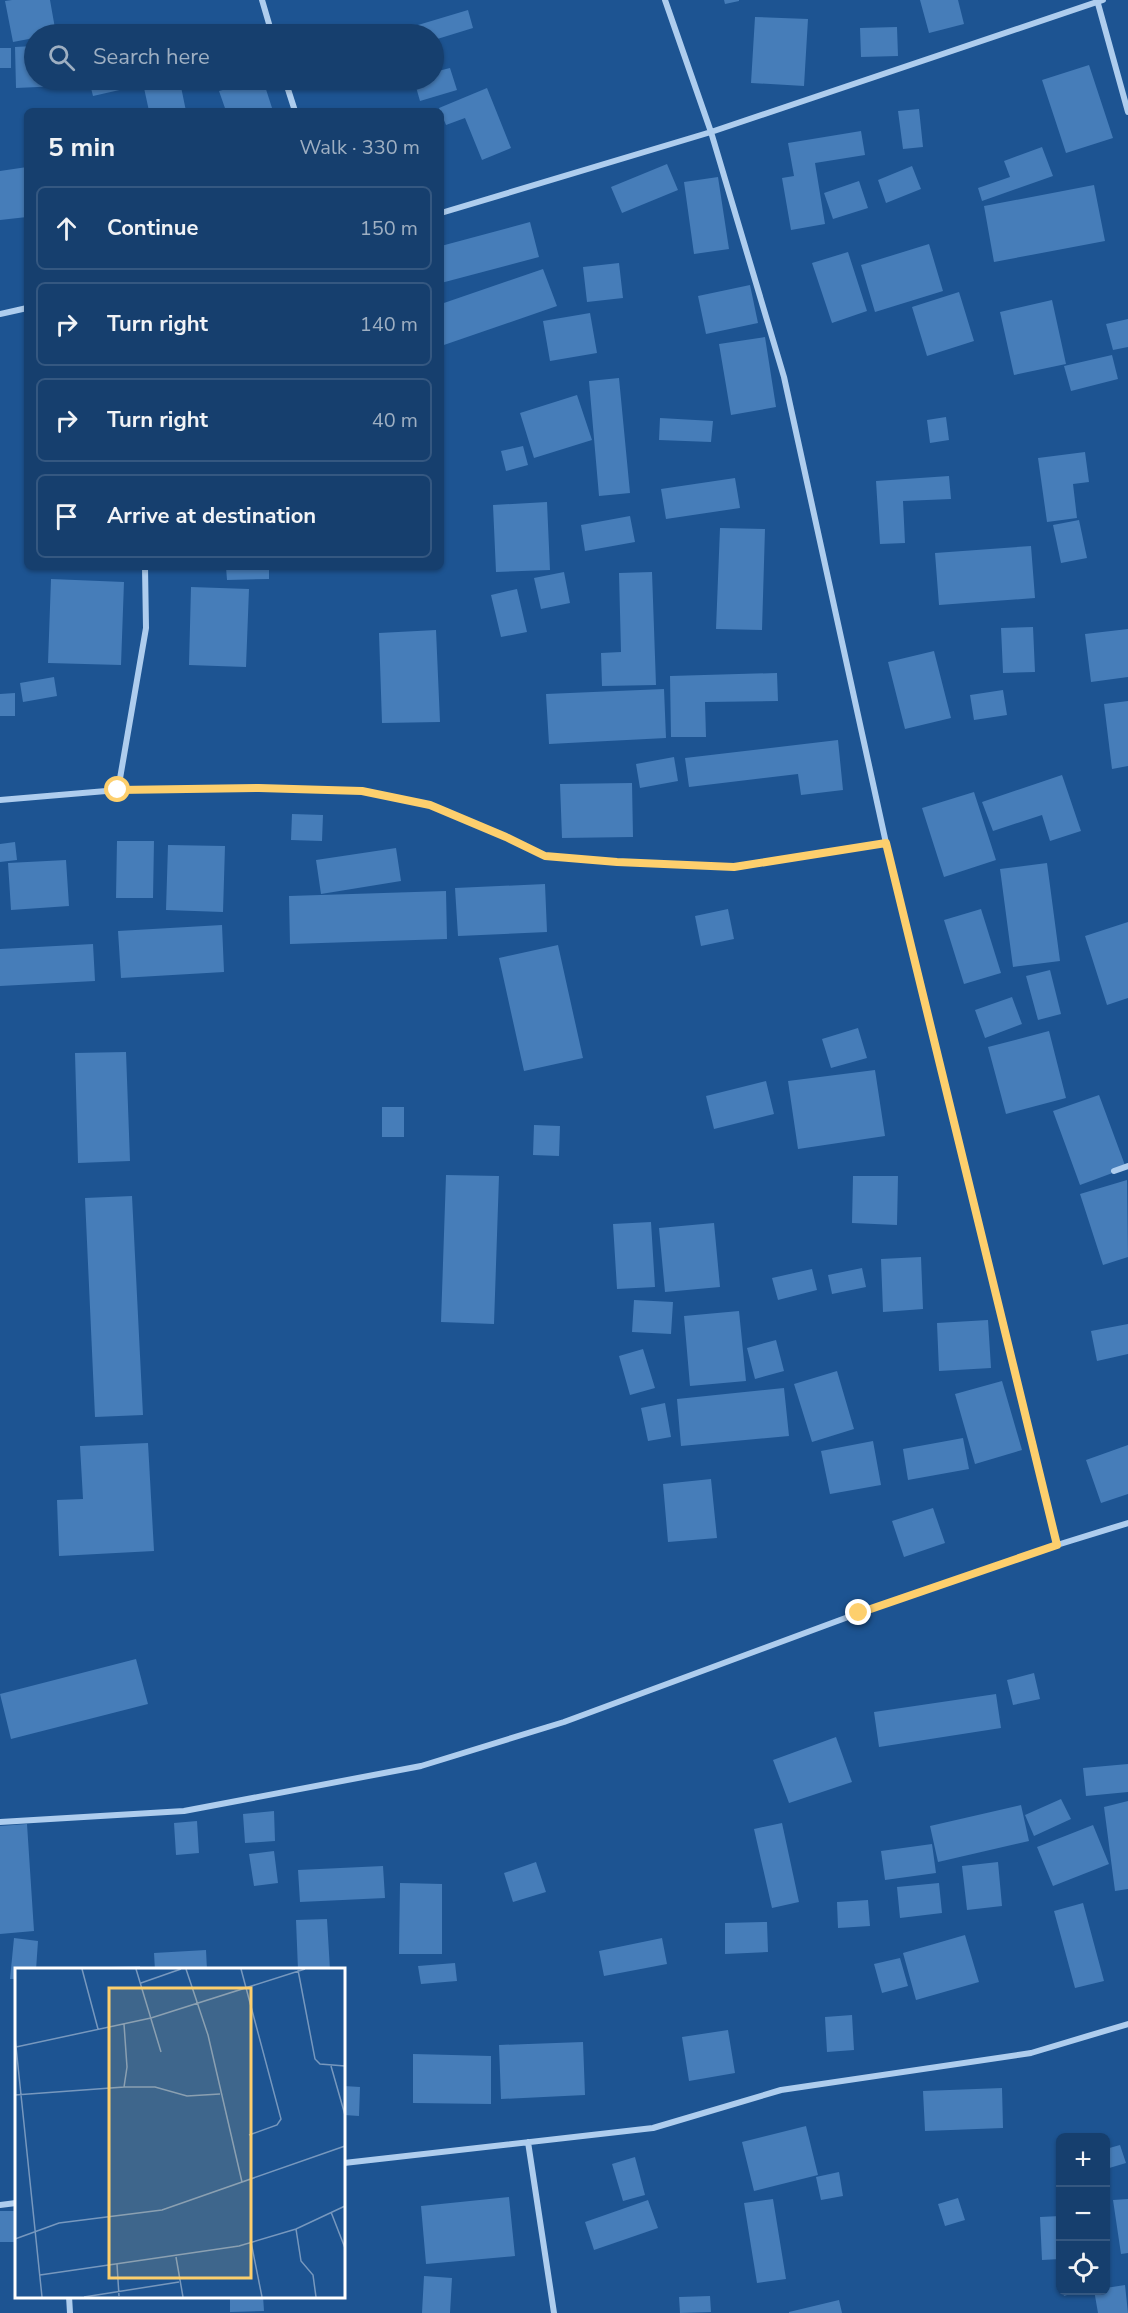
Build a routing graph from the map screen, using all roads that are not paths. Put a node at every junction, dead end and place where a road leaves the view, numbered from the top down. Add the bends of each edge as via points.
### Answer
1 (262, 0) edge
2 (665, 0) edge
3 (1099, 1) edge
4 (269, 24) edge
5 (288, 90) edge
6 (294, 108) edge
7 (1128, 112) edge
8 (711, 132) junction
9 (444, 212) edge
10 (24, 309) edge
11 (0, 314) edge
12 (146, 570) edge
13 (118, 790) junction
14 (0, 800) edge
15 (886, 843) junction
16 (1128, 1166) edge
17 (1114, 1171) dead end
18 (1128, 1523) edge
19 (1057, 1545) junction
20 (0, 1822) edge
21 (1128, 2024) edge
22 (528, 2142) junction
23 (345, 2163) edge
24 (15, 2203) edge
25 (0, 2205) edge
26 (69, 2298) edge
27 (70, 2313) edge
28 (554, 2313) edge

1 - 4 street
2 - 8 street
3 - 7 street
3 - 8 street
5 - 6 street
8 - 9 street
8 - 15 street via 784,377
10 - 11 street
12 - 13 street via 146,628
13 - 14 street
13 - 15 street via 362,791 430,805 545,856 617,862 734,867
15 - 19 street
16 - 17 street
18 - 19 street
19 - 20 street via 564,1722 421,1766 184,1811
21 - 22 street via 1031,2053 781,2090 653,2128
22 - 23 street
22 - 28 street
24 - 25 street
26 - 27 street

